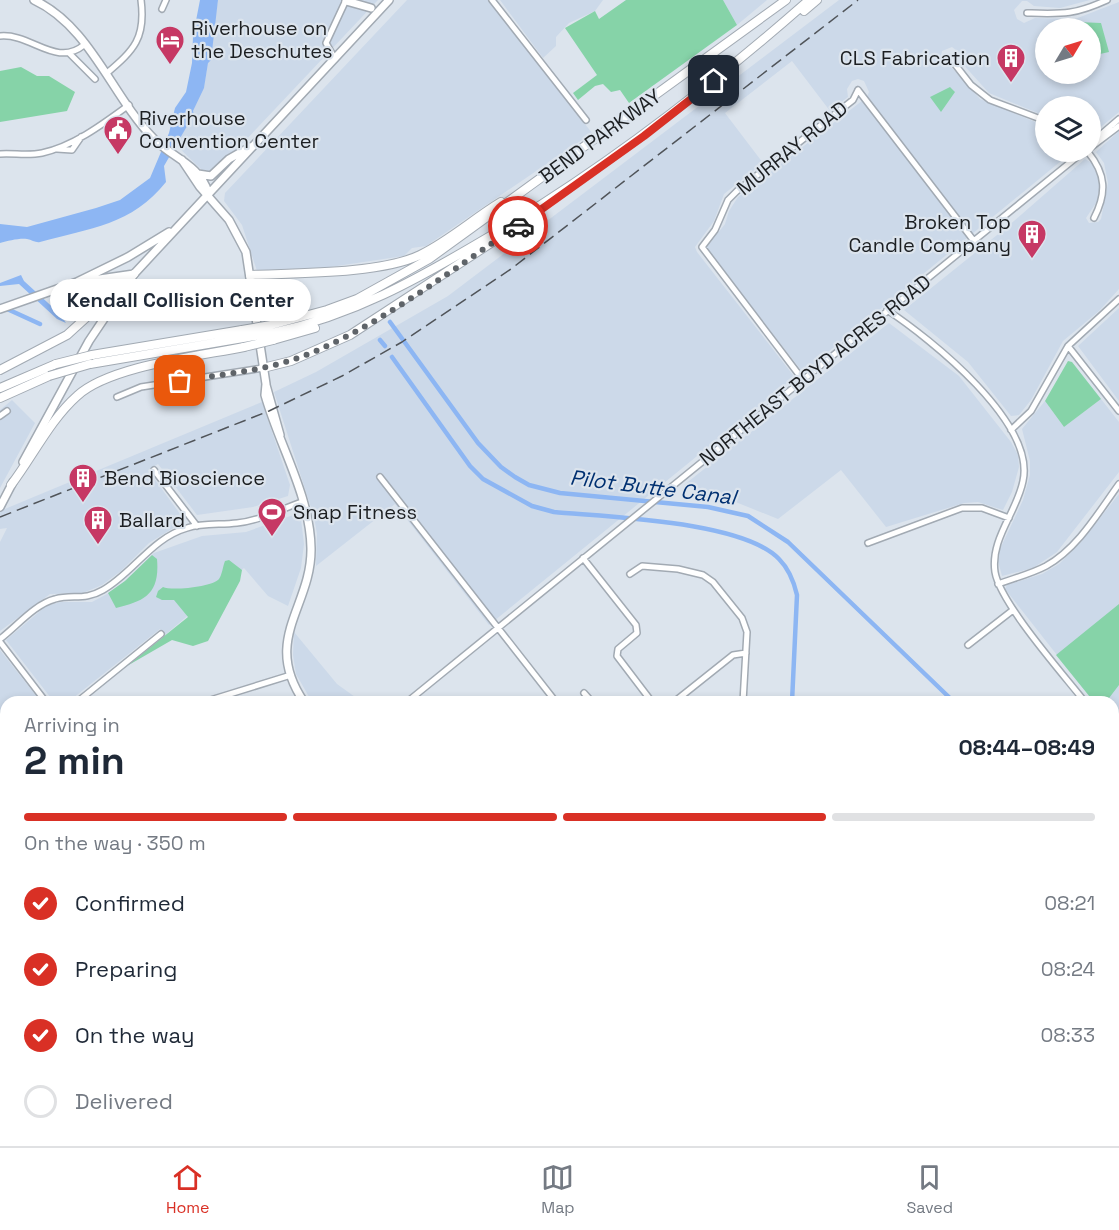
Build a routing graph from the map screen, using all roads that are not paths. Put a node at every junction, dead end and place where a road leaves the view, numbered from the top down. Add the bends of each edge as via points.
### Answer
1 (34, 0) edge
2 (141, 0) edge
3 (166, 0) edge
4 (346, 0) edge
5 (358, 0) edge
6 (389, 0) edge
7 (492, 0) edge
8 (786, 0) edge
9 (809, 0) edge
10 (818, 0) edge
11 (1107, 0) edge
12 (371, 8) junction
13 (162, 9) dead end
14 (381, 9) junction
15 (1027, 13) dead end
16 (775, 30) junction
17 (0, 36) edge
18 (84, 45) junction
19 (70, 54) junction
20 (950, 58) dead end
21 (335, 59) junction
22 (106, 74) junction
23 (95, 79) dead end
24 (129, 105) junction
25 (1035, 117) edge
26 (1119, 119) edge
27 (586, 120) dead end
28 (1119, 126) edge
29 (1101, 137) edge
30 (1101, 140) edge
31 (256, 144) junction
32 (0, 154) edge
33 (182, 160) junction
34 (1071, 162) edge
35 (1097, 162) edge
36 (198, 174) junction
37 (539, 180) junction
38 (569, 189) junction
39 (208, 195) junction
40 (1094, 218) dead end
41 (177, 227) junction
42 (974, 241) junction
43 (134, 274) junction
44 (250, 275) junction
45 (77, 282) junction
46 (1119, 299) edge
47 (0, 309) edge
48 (887, 310) junction
49 (272, 333) junction
50 (243, 338) junction
51 (1068, 346) junction
52 (263, 368) junction
53 (0, 370) edge
54 (803, 380) junction
55 (0, 388) edge
56 (117, 397) dead end
57 (0, 398) edge
58 (7, 411) dead end
59 (1119, 411) edge
60 (0, 416) edge
61 (1011, 429) junction
62 (154, 470) dead end
63 (380, 477) dead end
64 (1119, 484) edge
65 (11, 485) junction
66 (302, 502) junction
67 (0, 507) edge
68 (1009, 518) junction
69 (197, 526) junction
70 (868, 543) dead end
71 (583, 558) junction
72 (630, 573) dead end
73 (998, 584) junction
74 (1014, 610) junction
75 (498, 627) junction
76 (161, 634) dead end
77 (0, 640) edge
78 (968, 645) dead end
79 (746, 652) junction
80 (291, 675) junction
81 (584, 693) dead end
82 (42, 696) edge
83 (84, 696) edge
84 (223, 696) edge
85 (301, 696) edge
86 (414, 696) edge
87 (551, 696) edge
88 (587, 696) edge
89 (647, 696) edge
90 (682, 696) edge
91 (743, 696) edge
92 (1080, 696) edge

1 - 18 main road via 58,15
2 - 22 street via 139,38
3 - 13 street
4 - 12 main road
4 - 21 street via 326,43
5 - 12 main road
6 - 14 main road
7 - 27 street
8 - 37 highway, BEND PARKWAY
9 - 16 highway, BEND PARKWAY
10 - 16 highway
11 - 15 street via 1061,15
12 - 14 main road
14 - 21 main road
16 - 38 highway, BEND PARKWAY via 652,130
17 - 19 street via 16,36 54,53
18 - 19 street
18 - 22 main road
19 - 23 street
20 - 25 street via 971,85 990,100
21 - 31 main road
22 - 24 main road
24 - 32 street via 57,149 36,154
24 - 33 main road via 155,141
26 - 29 street
28 - 30 street
31 - 36 main road via 229,159 211,176
31 - 39 main road
33 - 36 main road
33 - 39 main road
34 - 42 street, NORTHEAST BOYD ACRES ROAD
35 - 40 street via 1104,184 1103,201
36 - 39 main road
37 - 44 highway via 442,243 401,262 367,268
37 - 49 highway, BEND PARKWAY via 395,280
38 - 49 highway, BEND PARKWAY via 436,269 362,306
38 - 52 highway via 357,331 324,348
39 - 41 main road
39 - 44 main road via 240,238
41 - 43 main road
41 - 45 main road
42 - 48 street, NORTHEAST BOYD ACRES ROAD
42 - 54 street, MURRAY ROAD via 858,90 852,100 737,190 702,247
43 - 45 main road
43 - 53 highway via 67,335
43 - 65 main road via 72,369
44 - 52 main road
45 - 47 main road
46 - 51 street
48 - 54 street, NORTHEAST BOYD ACRES ROAD
48 - 61 street via 964,371
49 - 50 highway, BEND PARKWAY, bridge
49 - 50 highway, bridge
50 - 55 highway, BEND PARKWAY, bridge via 92,355 56,364
50 - 57 highway, BEND PARKWAY, bridge via 90,364 49,375
50 - 65 highway via 111,376 89,386 64,409
51 - 59 street
51 - 61 street via 1031,411
52 - 56 street via 141,387
52 - 66 main road
54 - 71 street, NORTHEAST BOYD ACRES ROAD
58 - 60 street
61 - 68 street via 1022,453 1024,471
62 - 69 street
63 - 75 street
64 - 73 street via 1072,546 1057,559
65 - 67 main road
66 - 69 street via 237,523
66 - 80 main road via 311,551 306,580 288,632
68 - 70 street via 982,508 962,508
68 - 73 street via 996,549 994,570
69 - 77 street via 164,540 95,595 48,601
71 - 75 street, NORTHEAST BOYD ACRES ROAD
71 - 89 street via 636,625 637,633 618,649 617,656
72 - 79 street via 642,566 708,577 745,624
73 - 74 street
74 - 78 street
74 - 92 street
75 - 86 street, NORTHEAST BOYD ACRES ROAD
75 - 87 street
76 - 83 street
77 - 82 street
79 - 90 street via 733,655
79 - 91 street
80 - 84 street
80 - 85 main road
81 - 88 street

